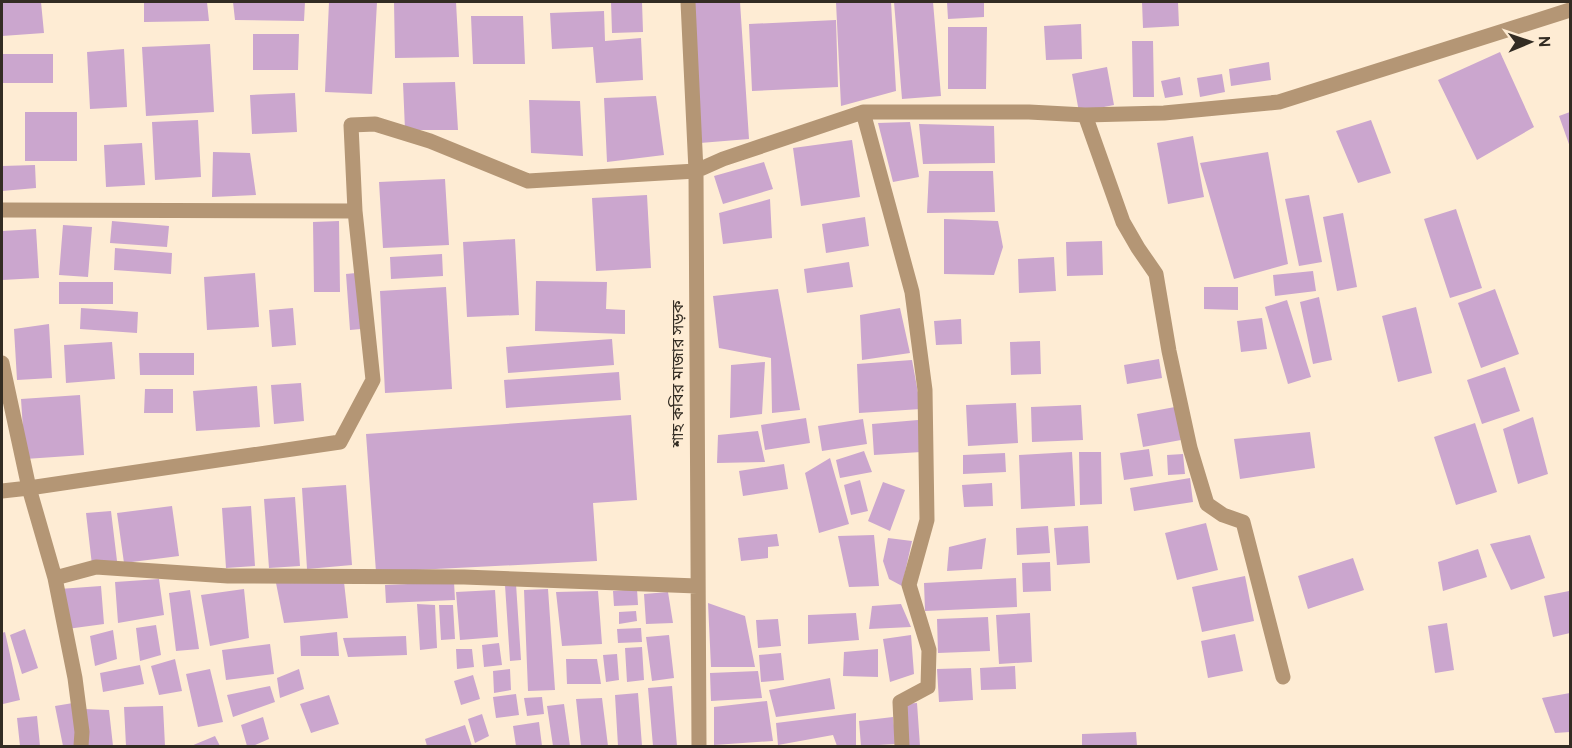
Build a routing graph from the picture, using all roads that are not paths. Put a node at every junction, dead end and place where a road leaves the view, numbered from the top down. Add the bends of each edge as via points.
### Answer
1 (688, 2) edge
2 (1554, 9) edge
3 (1570, 10) edge
4 (863, 112) junction
5 (1085, 115) junction
6 (696, 171) junction
7 (2, 210) edge
8 (355, 211) junction
9 (2, 363) edge
10 (29, 488) junction
11 (2, 490) edge
12 (55, 578) junction
13 (697, 586) junction
14 (1283, 677) dead end
15 (81, 747) edge
16 (699, 747) edge
17 (902, 747) edge

1 - 6 street, শাহ কবির মাজার সড়ক
2 - 3 street
2 - 5 street via 1279,102 1164,113
4 - 5 street
4 - 6 street
4 - 17 street via 912,292 925,390 927,520 909,585 929,650 928,687 900,702
5 - 14 street via 1123,222 1156,274 1190,448 1207,504 1243,522
6 - 8 street via 528,181 430,141 375,124 351,124
6 - 13 street, শাহ কবির মাজার সড়ক
7 - 8 street
8 - 10 street via 373,380 340,442
9 - 10 street
10 - 11 street
10 - 12 street
12 - 13 street via 96,567 228,576 464,577
12 - 15 street via 75,678
13 - 16 street, শাহ কবির মাজার সড়ক

